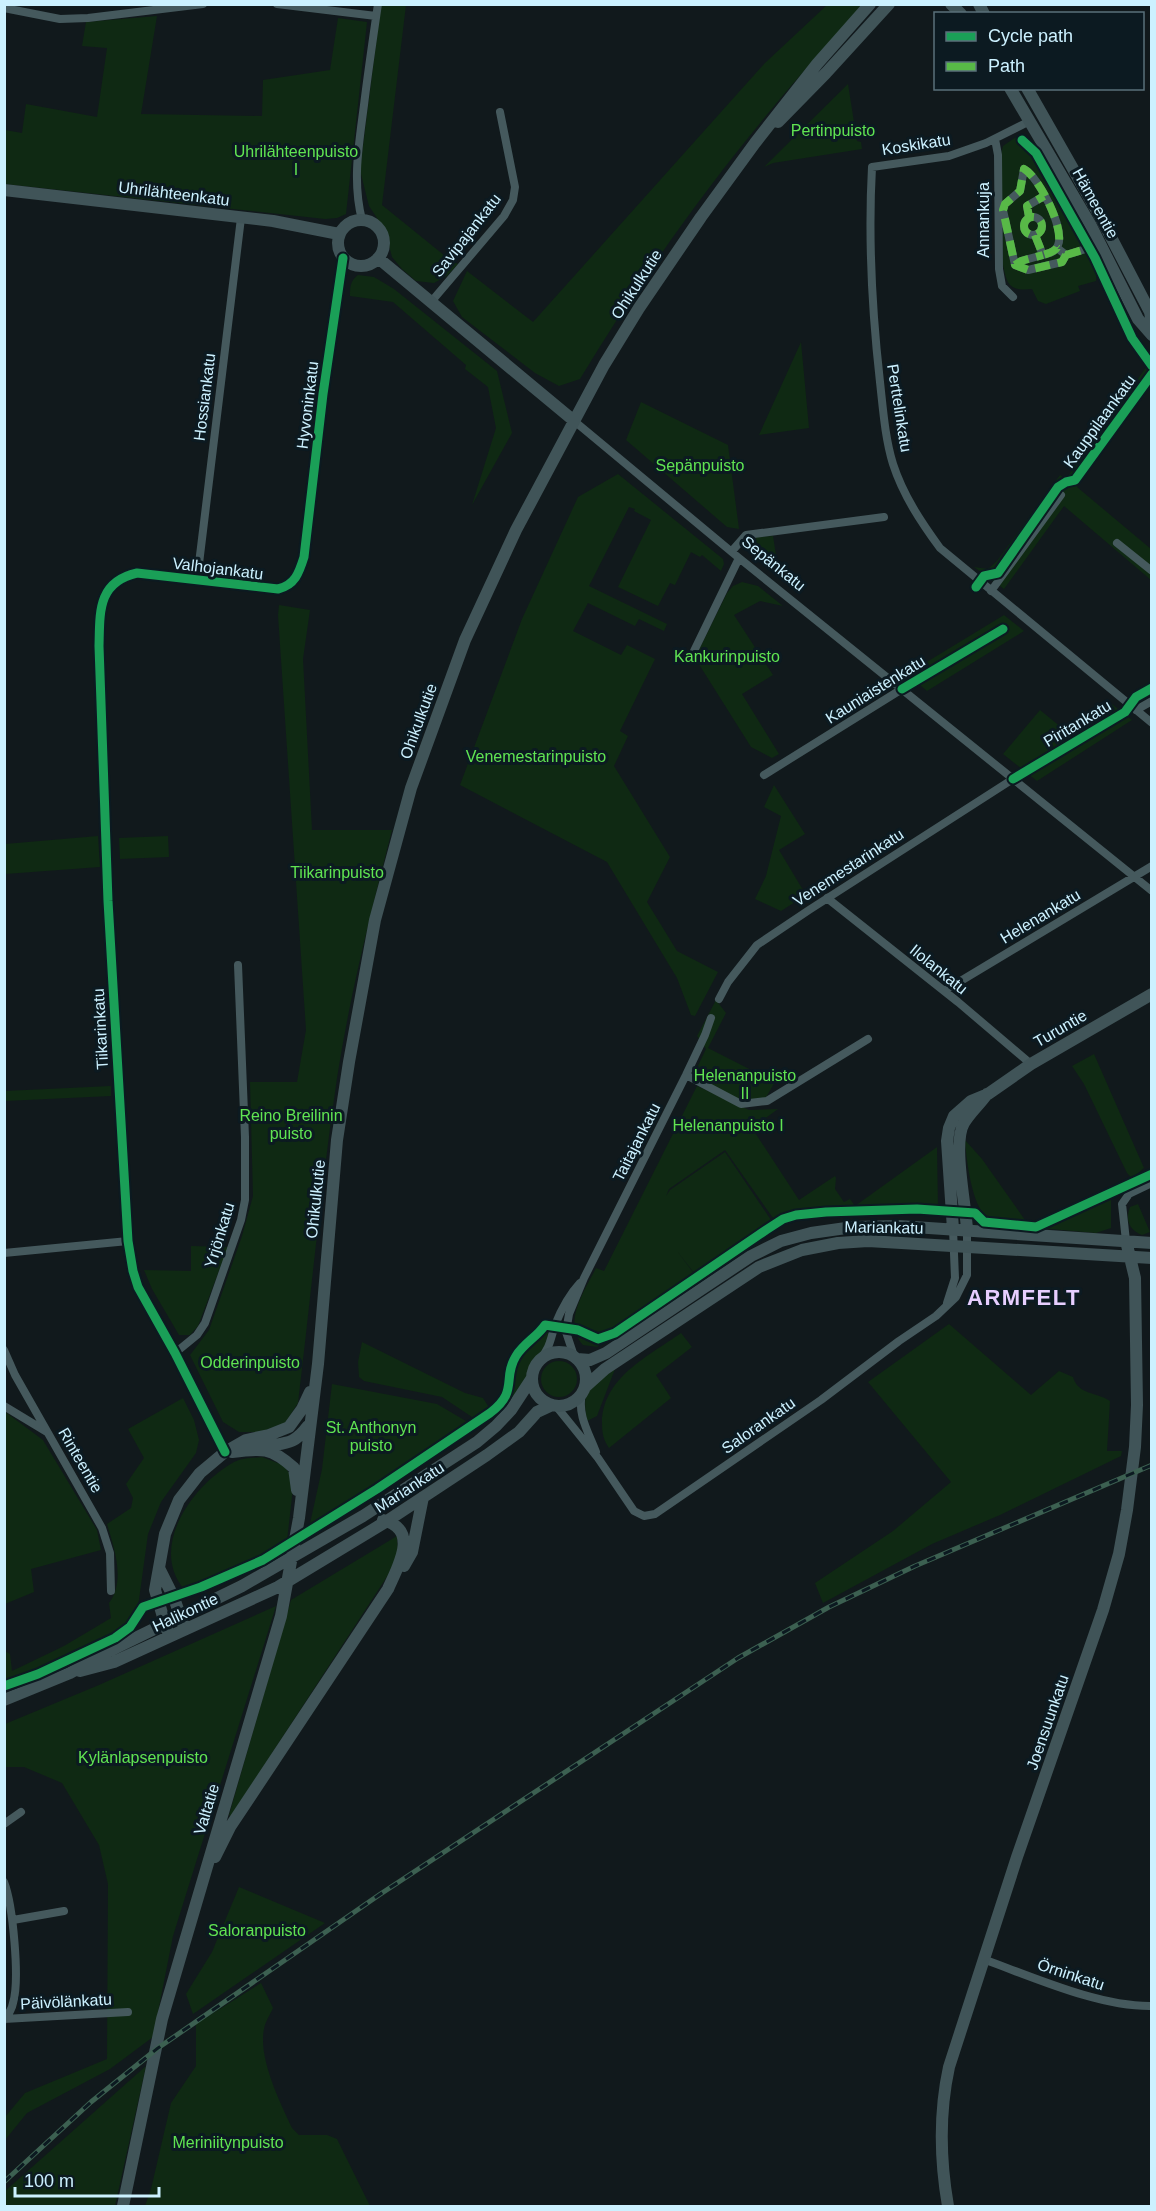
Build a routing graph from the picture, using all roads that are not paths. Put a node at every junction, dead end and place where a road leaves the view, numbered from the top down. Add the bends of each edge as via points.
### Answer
1 (203, 4) edge
2 (277, 4) edge
3 (378, 4) edge
4 (870, 4) edge
5 (889, 4) edge
6 (4, 8) edge
7 (376, 16) junction
8 (1011, 90) edge
9 (1028, 90) edge
10 (500, 112) dead end
11 (1030, 121) junction
12 (995, 139) junction
13 (755, 143) junction
14 (872, 167) joint
15 (4, 190) edge
16 (1044, 196) junction
17 (1053, 216) junction
18 (241, 218) junction
19 (1029, 218) junction
20 (362, 220) junction
21 (1041, 222) junction
22 (339, 234) junction
23 (1035, 235) junction
24 (1056, 248) junction
25 (1089, 248) dead end
26 (1043, 255) junction
27 (1066, 255) junction
28 (344, 258) junction
29 (378, 258) junction
30 (1016, 265) junction
31 (1013, 297) dead end
32 (431, 302) junction
33 (1152, 322) edge
34 (1152, 335) edge
35 (573, 420) junction
36 (1061, 495) dead end
37 (884, 517) dead end
38 (1117, 543) dead end
39 (736, 554) junction
40 (304, 557) joint
41 (1152, 571) edge
42 (197, 580) junction
43 (114, 585) joint
44 (991, 591) junction
45 (694, 651) dead end
46 (903, 688) junction
47 (1152, 701) edge
48 (1136, 710) junction
49 (1152, 723) edge
50 (764, 775) dead end
51 (1013, 779) junction
52 (1152, 866) edge
53 (1135, 877) junction
54 (1152, 891) edge
55 (827, 898) junction
56 (238, 965) dead end
57 (944, 991) junction
58 (1152, 994) edge
59 (719, 999) dead end
60 (711, 1018) dead end
61 (868, 1039) dead end
62 (1031, 1064) junction
63 (686, 1075) junction
64 (988, 1094) junction
65 (1152, 1184) edge
66 (953, 1229) junction
67 (967, 1230) junction
68 (128, 1241) junction
69 (1126, 1241) junction
70 (1152, 1243) edge
71 (954, 1246) junction
72 (967, 1247) junction
73 (4, 1253) edge
74 (1130, 1258) junction
75 (1152, 1258) edge
76 (584, 1278) junction
77 (946, 1307) junction
78 (4, 1350) edge
79 (175, 1353) junction
80 (575, 1358) junction
81 (539, 1361) junction
82 (532, 1378) junction
83 (315, 1383) junction
84 (584, 1391) junction
85 (4, 1406) edge
86 (554, 1406) junction
87 (310, 1424) junction
88 (47, 1432) junction
89 (257, 1448) junction
90 (225, 1452) junction
91 (598, 1458) junction
92 (423, 1497) junction
93 (299, 1513) junction
94 (363, 1516) junction
95 (387, 1521) junction
96 (159, 1567) junction
97 (278, 1587) joint
98 (388, 1589) junction
99 (111, 1591) dead end
100 (174, 1599) junction
101 (201, 1606) junction
102 (159, 1608) junction
103 (180, 1617) junction
104 (165, 1624) junction
105 (185, 1630) junction
106 (144, 1633) junction
107 (170, 1637) junction
108 (70, 1673) junction
109 (4, 1700) edge
110 (21, 1812) dead end
111 (4, 1824) edge
112 (4, 1882) edge
113 (199, 1891) junction
114 (64, 1911) dead end
115 (13, 1920) junction
116 (984, 1959) junction
117 (1152, 2006) edge
118 (128, 2012) dead end
119 (5, 2019) edge
120 (123, 2206) edge
121 (948, 2206) edge

1 - 6 street via 60,19
2 - 7 street
3 - 7 street
4 - 13 main road, Ohikulkutie
5 - 13 main road, Ohikulkutie
7 - 20 street via 356,178
8 - 11 main road, Hämeentie
9 - 33 main road, Hämeentie via 1118,248
10 - 32 street, Savipajankatu via 515,183 510,209
11 - 12 street, Koskikatu
11 - 34 main road, Hämeentie via 1090,224 1138,319
12 - 14 street, Koskikatu via 949,156
12 - 31 street, Annankuja via 999,269 1002,286
13 - 35 main road, Ohikulkutie via 639,308
14 - 44 street, Perttelinkatu via 872,302 885,428 893,464 915,513 940,548
15 - 18 main road, Uhrilähteenkatu
16 - 17 street
16 - 19 street via 1027,206
16 - 30 street via 1030,172 1024,169 1020,190 1003,210
17 - 21 street
17 - 24 street via 1060,233
18 - 22 main road, Uhrilähteenkatu
18 - 42 street, Hossiankatu
19 - 21 street
19 - 23 street via 1023,227
20 - 22 main road via 348,223
20 - 29 main road via 380,230 384,244
21 - 23 street
22 - 28 main road via 338,247
23 - 26 street
24 - 26 street
24 - 27 street
25 - 27 street
26 - 30 street
27 - 30 street via 1062,262 1040,269
28 - 29 main road via 357,265
28 - 40 street, Hyvoninkatu
29 - 32 main road, Sepänkatu
32 - 35 main road, Sepänkatu
35 - 39 street, Sepänkatu
35 - 83 main road, Ohikulkutie via 465,640 411,788 375,920 338,1140
36 - 44 street
37 - 39 street via 746,534
38 - 41 street
39 - 45 street
39 - 46 street, Sepänkatu
40 - 42 street, Valhojankatu via 293,583 278,590
42 - 43 street, Valhojankatu via 137,573
43 - 68 street, Tiikarinkatu via 104,596 100,611 99,646 108,902
44 - 48 street, Perttelinkatu
46 - 50 street, Kauniaistenkatu
46 - 51 street, Sepänkatu
47 - 48 street, Piritankatu
48 - 49 street, Perttelinkatu
51 - 53 street, Sepänkatu
51 - 55 street, Venemestarinkatu
52 - 53 street, Helenankatu
53 - 54 street, Sepänkatu
53 - 57 street, Helenankatu
55 - 57 street, Ilolankatu
55 - 59 street, Venemestarinkatu via 757,945
56 - 79 street, Yrjönkatu via 245,1200 205,1323
57 - 62 street, Ilolankatu
58 - 62 main road, Turuntie
60 - 63 street, Taitajankatu
61 - 63 street via 767,1101 741,1104
62 - 64 main road, Turuntie
63 - 76 street, Taitajankatu
64 - 66 main road, Turuntie via 961,1109 949,1128
64 - 67 main road, Turuntie via 960,1132
65 - 69 street via 1129,1194 1122,1204
66 - 67 main road, Mariankatu
66 - 71 street
66 - 80 main road, Mariankatu via 853,1227 781,1241 751,1256 606,1353 590,1360
67 - 69 main road, Mariankatu
67 - 72 street, Salorankatu
68 - 73 street
68 - 79 street, Tiikarinkatu via 138,1287
69 - 70 main road, Mariankatu
69 - 74 main road, Joensuunkatu
71 - 72 main road, Mariankatu
71 - 77 street via 955,1278
71 - 84 main road, Mariankatu via 855,1241 774,1259 605,1369
72 - 74 main road, Mariankatu
72 - 77 street, Salorankatu via 967,1275
74 - 75 main road, Mariankatu
74 - 116 main road, Joensuunkatu via 1135,1278 1135,1447 1119,1554
76 - 80 street, Taitajankatu via 566,1328
76 - 81 street, Taitajankatu via 564,1306 551,1344
77 - 91 street, Salorankatu via 655,1515 644,1516 634,1511
78 - 88 street, Rinteentie
79 - 90 street, Tiikarinkatu
80 - 81 main road via 556,1353
80 - 84 main road via 586,1372
81 - 82 main road
82 - 86 main road via 537,1395
82 - 94 main road, Mariankatu via 510,1410 483,1437
83 - 87 main road, Valtatie
83 - 90 main road via 289,1427 246,1440
84 - 86 main road via 571,1404
84 - 91 street, Salorankatu via 579,1406
85 - 88 street
86 - 91 street, Salorankatu
86 - 92 main road, Mariankatu via 542,1408 511,1438
87 - 89 main road via 298,1439
87 - 93 main road, Valtatie
88 - 99 street, Rinteentie via 102,1528 110,1553
89 - 90 main road
89 - 93 main road via 278,1454 294,1468
90 - 96 main road via 200,1473 179,1500 165,1534
92 - 95 main road, Mariankatu
92 - 98 main road via 412,1552
93 - 113 main road, Valtatie via 281,1616
94 - 95 main road
94 - 101 main road, Mariankatu
95 - 97 main road, Mariankatu
95 - 98 main road via 400,1529 403,1540 400,1562
96 - 100 main road
96 - 102 main road via 155,1590
97 - 105 main road, Halikontie
98 - 113 main road via 230,1827
100 - 101 main road
100 - 103 main road
101 - 103 main road, Mariankatu
102 - 104 main road
102 - 106 main road
103 - 104 main road, Mariankatu
103 - 105 main road
104 - 106 main road, Mariankatu
104 - 107 main road
105 - 107 main road, Halikontie
106 - 108 main road, Halikontie
107 - 108 main road, Halikontie via 114,1662
108 - 109 main road, Halikontie
110 - 111 street
112 - 115 street
113 - 120 main road, Valtatie via 162,2019
114 - 115 street
115 - 119 street via 15,1989 13,2005
116 - 117 street, Örninkatu via 1101,2000 1134,2007
116 - 121 main road, Joensuunkatu via 945,2085 941,2152
118 - 119 street, Päivölänkatu

